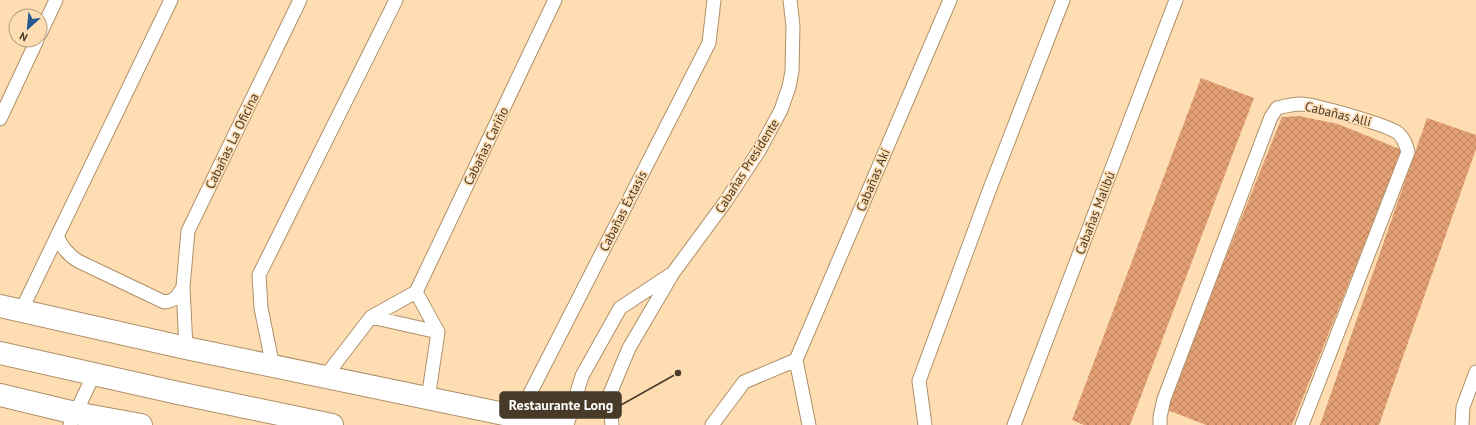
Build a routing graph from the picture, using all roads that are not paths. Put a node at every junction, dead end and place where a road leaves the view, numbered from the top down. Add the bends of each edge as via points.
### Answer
1 (56, 0) edge
2 (171, 0) edge
3 (300, 0) edge
4 (396, 0) edge
5 (555, 0) edge
6 (714, 0) edge
7 (790, 0) edge
8 (950, 0) edge
9 (1063, 0) edge
10 (1176, 0) edge
11 (48, 17) edge
12 (33, 48) edge
13 (0, 119) edge
14 (57, 236) junction
15 (673, 273) junction
16 (183, 287) junction
17 (416, 292) junction
18 (10, 308) edge
19 (371, 317) junction
20 (438, 332) junction
21 (186, 348) junction
22 (0, 353) edge
23 (796, 360) junction
24 (273, 367) junction
25 (1476, 372) edge
26 (94, 374) junction
27 (325, 377) junction
28 (0, 395) edge
29 (428, 399) junction
30 (518, 417) junction
31 (72, 419) edge
32 (142, 425) edge
33 (332, 425) edge
34 (557, 425) edge
35 (567, 425) edge
36 (612, 425) edge
37 (712, 425) edge
38 (809, 425) edge
39 (925, 425) edge
40 (1014, 425) edge
41 (1160, 425) edge
42 (1302, 425) edge
43 (1462, 425) edge

1 - 11 lane
2 - 14 lane
3 - 16 lane, Cabañas La Oficina via 188,231
4 - 24 lane via 259,275 261,308
5 - 17 lane, Cabañas Cariño
6 - 30 lane, Cabañas Éxtasis via 708,43
7 - 15 lane, Cabañas Presidente via 793,26 792,71 781,110 760,149 726,201
8 - 23 lane, Cabañas Akí
9 - 39 lane via 988,191 919,381
10 - 40 lane, Cabañas Malibú
12 - 13 lane
14 - 16 lane via 69,256 164,302 170,302 177,297
14 - 18 lane
15 - 35 lane, Cabañas Presidente via 620,308 582,376
15 - 36 lane, Cabañas Presidente via 629,348 609,396
16 - 21 lane, Cabañas La Oficina
17 - 19 lane
17 - 20 lane
18 - 21 main road
19 - 20 lane
19 - 27 lane
20 - 29 lane
21 - 24 main road
22 - 26 main road
23 - 37 lane via 744,382
23 - 38 lane
24 - 27 main road
25 - 43 lane via 1463,407
26 - 31 lane
26 - 33 main road
27 - 29 main road
28 - 31 main road
29 - 30 main road
30 - 34 main road
31 - 32 main road
41 - 42 lane, Cabañas Allí via 1164,399 1271,117 1277,108 1303,104 1389,128 1399,134 1408,152

